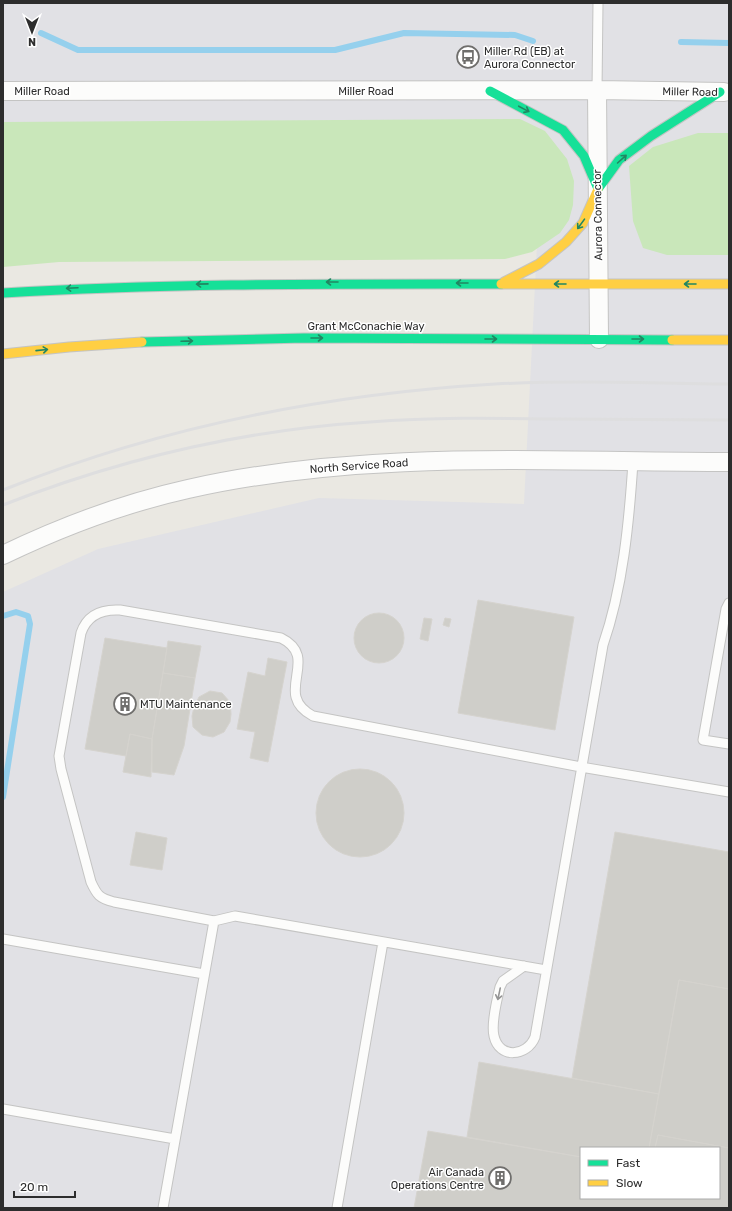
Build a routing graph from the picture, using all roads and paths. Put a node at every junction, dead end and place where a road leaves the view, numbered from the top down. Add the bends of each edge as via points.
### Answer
1 (598, 3) edge
2 (597, 90) junction
3 (3, 91) edge
4 (490, 91) junction
5 (724, 92) edge
6 (598, 189) junction
7 (501, 284) junction
8 (599, 284) junction
9 (729, 284) edge
10 (3, 293) edge
11 (600, 339) junction
12 (729, 340) edge
13 (3, 354) edge
14 (633, 462) junction
15 (729, 462) edge
16 (3, 555) edge
17 (729, 603) edge
18 (729, 744) edge
19 (581, 766) junction
20 (729, 792) edge
21 (214, 921) junction
22 (3, 939) edge
23 (383, 942) junction
24 (524, 966) junction
25 (546, 970) junction
26 (204, 974) junction
27 (3, 1109) edge
28 (175, 1140) junction
29 (163, 1208) edge
30 (336, 1208) edge

1 - 2 lane
2 - 4 street, Miller Road
2 - 5 street, Miller Road
2 - 6 street, Aurora Connector
3 - 4 street, Miller Road
4 -> 6 main road via 562,130 584,156
6 -> 5 main road via 619,160 651,136
6 -> 7 main road via 583,223 566,242 539,264
6 - 8 street, Aurora Connector
8 -> 7 main road
7 -> 10 main road via 214,283
9 -> 8 main road
8 - 11 street, Aurora Connector
11 -> 12 main road, Grant McConachie Way
13 -> 11 main road, Grant McConachie Way via 69,347 230,339
14 - 15 street, North Service Road
14 - 16 street, North Service Road via 464,460 314,468 259,476 145,500
14 - 19 lane via 626,542 611,621 603,645
17 - 18 lane via 703,740
19 - 20 lane
19 - 21 lane via 313,716 303,710 295,696 298,654 281,638 120,610 100,612 88,620 81,633 59,756 91,882 99,896 105,900
19 - 25 lane
21 - 23 lane via 235,916
21 - 26 lane
22 - 26 lane
23 - 24 lane
23 - 30 lane
24 - 25 lane
24 -> 25 lane via 503,981 500,987 493,1029 497,1044 506,1051 525,1051 535,1037
26 - 28 lane
27 - 28 lane
28 - 29 lane

